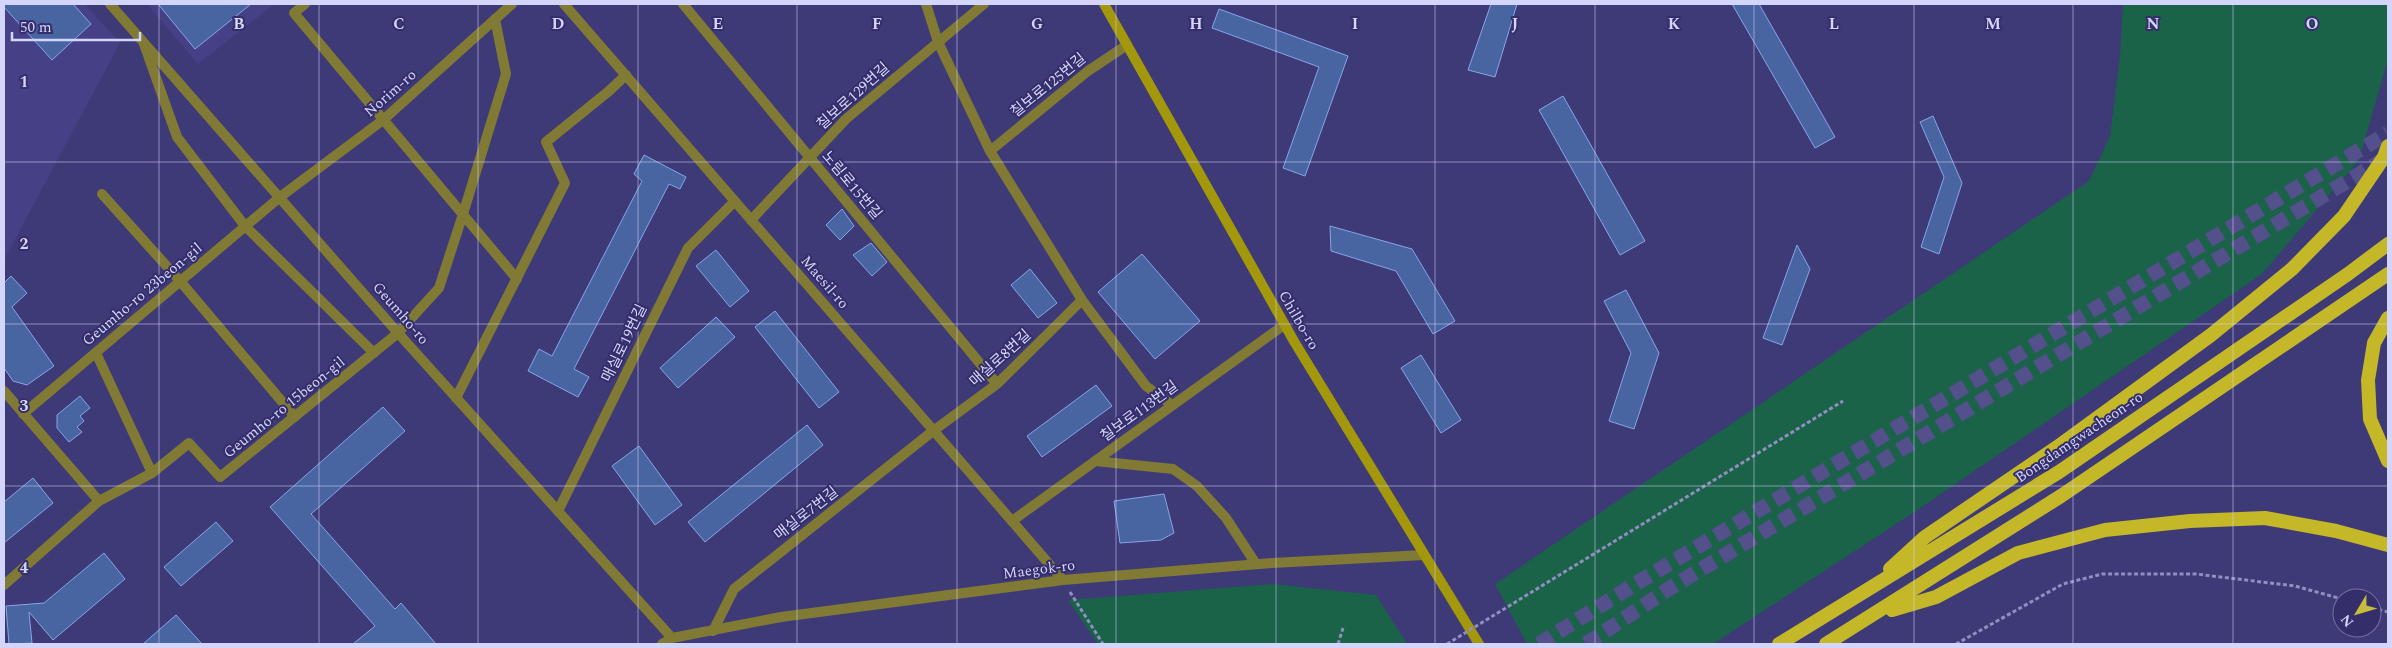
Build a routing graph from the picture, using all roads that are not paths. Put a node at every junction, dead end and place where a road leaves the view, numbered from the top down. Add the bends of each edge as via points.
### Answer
1 (110, 4) edge
2 (305, 4) edge
3 (512, 4) edge
4 (564, 4) edge
5 (683, 4) edge
6 (926, 4) edge
7 (984, 4) edge
8 (1104, 4) edge
9 (495, 19) junction
10 (142, 38) junction
11 (938, 42) junction
12 (1127, 45) junction
13 (626, 75) junction
14 (383, 120) junction
15 (2388, 146) edge
16 (990, 151) junction
17 (810, 158) junction
18 (102, 194) dead end
19 (280, 197) junction
20 (735, 202) junction
21 (463, 214) junction
22 (751, 220) junction
23 (245, 226) junction
24 (2388, 244) edge
25 (2388, 274) edge
26 (517, 279) junction
27 (180, 281) junction
28 (1082, 300) junction
29 (2388, 318) edge
30 (1284, 325) junction
31 (398, 333) junction
32 (96, 353) junction
33 (374, 353) junction
34 (997, 384) junction
35 (4, 391) edge
36 (456, 398) junction
37 (1172, 405) junction
38 (23, 414) junction
39 (295, 417) junction
40 (933, 431) junction
41 (1095, 461) junction
42 (2388, 461) edge
43 (152, 473) junction
44 (99, 501) junction
45 (558, 512) junction
46 (1012, 521) junction
47 (2388, 545) edge
48 (1424, 555) junction
49 (1256, 564) junction
50 (1062, 580) junction
51 (4, 585) edge
52 (1866, 591) junction
53 (1877, 614) junction
54 (713, 631) junction
55 (672, 638) junction
56 (662, 644) edge
57 (1479, 644) edge
58 (1779, 644) edge
59 (1826, 644) edge

1 - 10 street, Geumho-ro
2 - 14 street via 294,13
3 - 9 street, Norim-ro
4 - 13 street, Maesil-ro
5 - 17 street, 노림로15번길
6 - 11 street
7 - 11 street, 칠보로129번길
8 - 12 main road, Chilbo-ro
9 - 14 street, Norim-ro
9 - 21 street, Geumho-ro 15beon-gil via 506,74
10 - 19 street, Geumho-ro
10 - 23 street via 178,137
11 - 16 street
11 - 17 street, 칠보로129번길 via 846,119
12 - 16 street, 칠보로125번길 via 1088,70
12 - 30 main road, Chilbo-ro
13 - 20 street, Maesil-ro
13 - 26 street via 610,92 546,142 565,183
14 - 19 street, Norim-ro
14 - 21 street
15 - 52 highway via 2344,216 2292,269 2211,335 2063,443 1925,537
16 - 28 street
17 - 22 street, 칠보로129번길
17 - 34 street, 노림로15번길
18 - 27 street
19 - 23 street, Geumho-ro 23beon-gil
19 - 31 street, Geumho-ro
20 - 22 street, Maesil-ro
20 - 45 street, 매실로19번길 via 688,248
21 - 26 street
21 - 31 street, Geumho-ro 15beon-gil via 439,288
22 - 40 street, Maesil-ro
23 - 27 street, Geumho-ro 23beon-gil
23 - 33 street
24 - 52 highway, Bongdamgwacheon-ro via 2067,466
25 - 53 highway via 2061,496
26 - 36 street
27 - 32 street, Geumho-ro 23beon-gil
27 - 39 street
28 - 34 street, 매실로8번길
28 - 37 street via 1146,386
29 - 42 highway via 2374,343 2368,380 2370,419
30 - 37 street, 칠보로113번길
30 - 48 main road, Chilbo-ro
31 - 33 street, Geumho-ro 15beon-gil
31 - 36 street, Geumho-ro
32 - 38 street, Geumho-ro 23beon-gil
32 - 43 street
33 - 39 street, Geumho-ro 15beon-gil
34 - 40 street, 매실로8번길
35 - 38 street
36 - 45 street, Geumho-ro
37 - 41 street, 칠보로113번길
38 - 44 street
39 - 43 street, Geumho-ro 15beon-gil via 220,477 189,443
40 - 46 street, Maesil-ro
40 - 54 street, 매실로7번길 via 734,589
41 - 46 street, 칠보로113번길
41 - 49 street via 1173,469 1197,486 1226,518
43 - 44 street, Geumho-ro 15beon-gil
44 - 51 street, Geumho-ro 15beon-gil
45 - 55 street, Geumho-ro
46 - 50 street, Maesil-ro
47 - 53 highway via 2336,530 2265,518 2190,521 2105,530 2018,553 1936,597
48 - 49 street, Maegok-ro
48 - 57 main road, Chilbo-ro
49 - 50 street, Maegok-ro
50 - 54 street, Maegok-ro via 782,617
52 - 58 highway, Bongdamgwacheon-ro
53 - 59 highway
54 - 55 street, Maegok-ro
55 - 56 street, Maegok-ro

